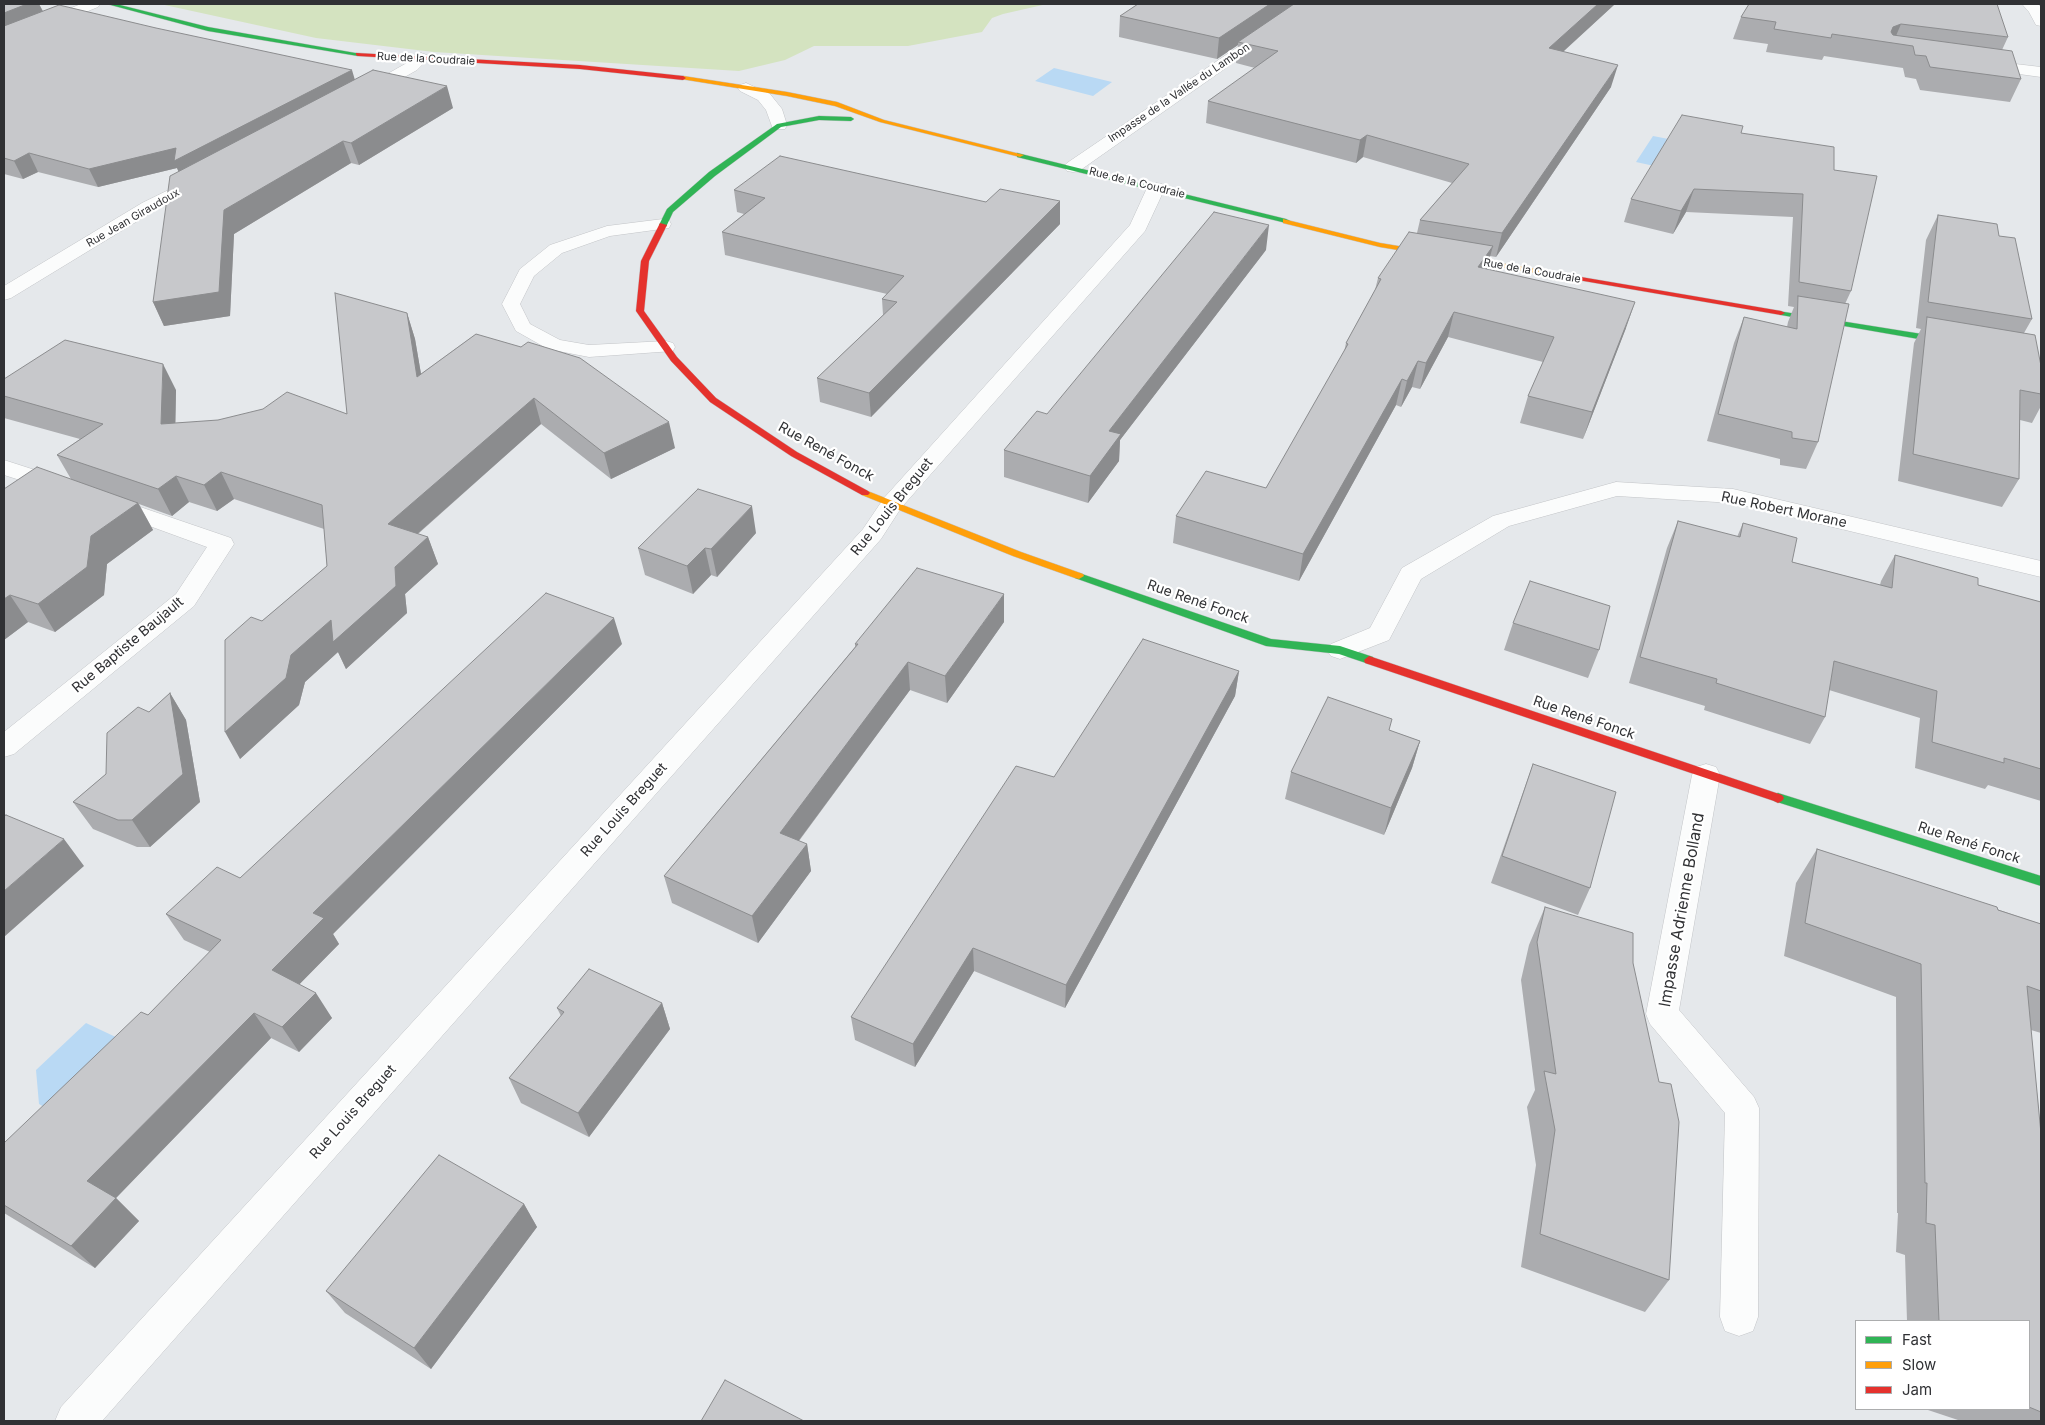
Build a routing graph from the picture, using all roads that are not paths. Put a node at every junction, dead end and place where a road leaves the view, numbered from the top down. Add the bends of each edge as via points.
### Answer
1 (92, 4) edge
2 (110, 4) edge
3 (1310, 4) edge
4 (2028, 4) edge
5 (2041, 22) edge
6 (4, 40) edge
7 (421, 58) junction
8 (1966, 63) edge
9 (2041, 72) edge
10 (746, 88) junction
11 (351, 100) edge
12 (882, 121) junction
13 (779, 124) junction
14 (1073, 167) junction
15 (217, 171) edge
16 (1156, 188) junction
17 (663, 224) junction
18 (4, 294) edge
19 (1964, 344) edge
20 (666, 347) junction
21 (4, 467) edge
22 (892, 503) junction
23 (2041, 570) edge
24 (1340, 650) junction
25 (4, 747) edge
26 (1706, 775) junction
27 (2041, 881) edge
28 (1740, 1317) dead end
29 (75, 1421) edge

1 - 6 street
2 - 7 street, Rue de la Coudraie via 208,29 370,56
3 - 14 street, Impasse de la Vallée du Lambon
4 - 5 street via 2036,10
7 - 10 street, Rue de la Coudraie via 580,66
7 - 11 street via 411,67
8 - 9 street
10 - 12 street, Rue de la Coudraie via 837,104
10 - 13 street, Rue de la Coudraie via 764,97 774,109
12 - 13 street, Rue de la Coudraie via 819,118
12 - 14 street, Rue de la Coudraie
13 - 17 street, Rue René Fonck via 712,174 670,211
14 - 16 street, Rue de la Coudraie
15 - 18 street, Rue Jean Giraudoux via 148,207
16 - 19 street, Rue de la Coudraie via 1380,245
16 - 22 street, Rue Louis Breguet via 1138,227
17 - 20 street, Rue René Fonck via 645,261 640,311
17 - 20 lane via 607,231 556,249 526,273 512,304 523,327 555,345 589,351
20 - 22 street, Rue René Fonck via 713,400 794,454 866,493
21 - 25 street, Rue Baptiste Baujault via 222,544 185,600
22 - 24 street, Rue René Fonck via 1017,554 1270,644
22 - 29 street, Rue Louis Breguet via 865,541
23 - 24 street, Rue Robert Morane via 1733,496 1616,489 1501,521 1484,530 1411,574 1380,634
24 - 26 street, Rue René Fonck
26 - 27 street, Rue René Fonck
26 - 28 street, Impasse Adrienne Bolland via 1662,1014 1742,1108

